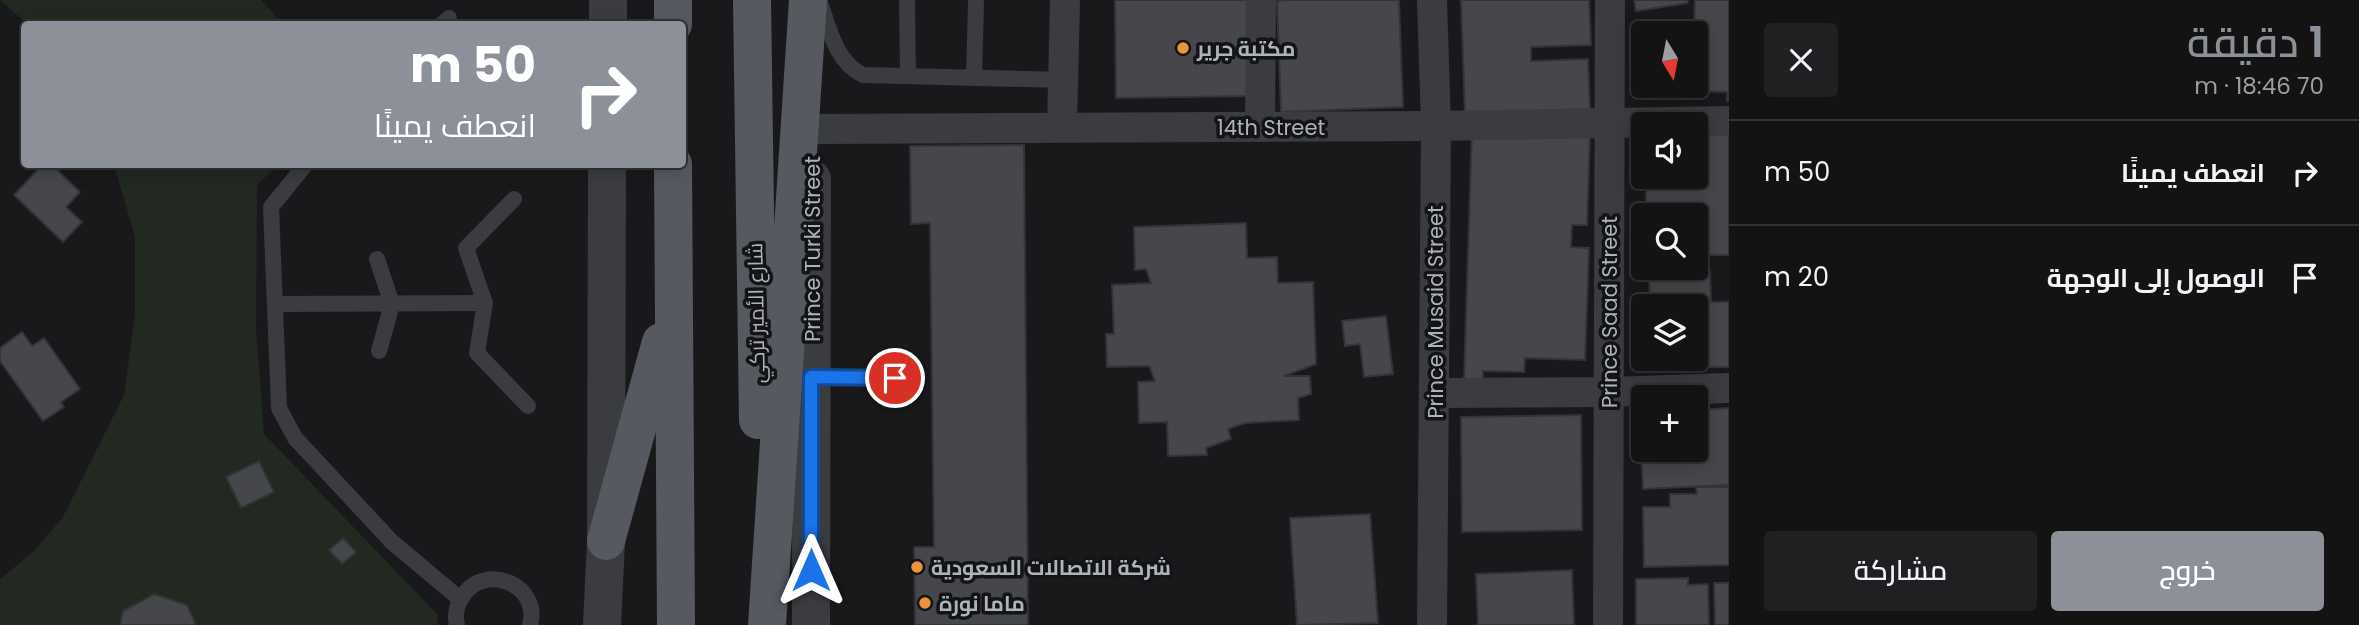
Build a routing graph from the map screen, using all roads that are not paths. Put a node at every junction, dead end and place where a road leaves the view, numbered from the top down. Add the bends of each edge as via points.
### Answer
1 (608, 0) edge
2 (673, 0) edge
3 (752, 0) edge
4 (810, 0) edge
5 (820, 0) edge
6 (907, 0) edge
7 (976, 0) edge
8 (1065, 0) edge
9 (1261, 0) edge
10 (1432, 0) edge
11 (1610, 0) edge
12 (608, 21) edge
13 (673, 21) edge
14 (908, 76) junction
15 (974, 78) junction
16 (1063, 80) junction
17 (1729, 121) edge
18 (1609, 124) junction
19 (1436, 126) junction
20 (1062, 127) junction
21 (1261, 127) junction
22 (813, 129) junction
23 (303, 168) edge
24 (607, 168) edge
25 (673, 168) edge
26 (514, 199) dead end
27 (377, 259) dead end
28 (673, 300) junction
29 (485, 303) junction
30 (275, 304) junction
31 (392, 304) junction
32 (379, 351) dead end
33 (811, 377) junction
34 (895, 378) dead end
35 (1729, 388) edge
36 (1609, 392) junction
37 (1434, 393) junction
38 (528, 406) dead end
39 (606, 541) junction
40 (460, 599) junction
41 (457, 625) edge
42 (530, 625) edge
43 (602, 625) edge
44 (676, 625) edge
45 (761, 625) edge
46 (767, 625) edge
47 (811, 625) edge
48 (1432, 625) edge
49 (1608, 625) edge

1 - 12 street
2 - 13 main road
3 - 45 main road, شارع الأمير تركي
4 - 22 street, Prince Turki Street
4 - 46 main road
5 - 14 lane via 842,59 852,71
6 - 14 lane
7 - 15 lane
8 - 16 street
9 - 21 street
10 - 19 street, Prince Musaid Street
11 - 18 street, Prince Saad Street
14 - 15 lane
15 - 16 lane
16 - 20 street
17 - 18 street, 14th Street
18 - 19 street, 14th Street
18 - 36 street, Prince Saad Street
19 - 21 street, 14th Street
19 - 37 street, Prince Musaid Street
20 - 21 street, 14th Street
20 - 22 street, 14th Street
22 - 33 street, Prince Turki Street
23 - 30 lane via 271,207
24 - 39 street
25 - 28 main road
26 - 29 lane via 466,247
27 - 31 lane
28 - 39 main road
28 - 44 main road
29 - 31 lane
29 - 38 lane via 477,353
30 - 31 lane
30 - 40 lane via 279,408 295,438 400,550
31 - 32 lane
33 - 34 lane
33 - 47 street, Prince Turki Street
35 - 36 street
36 - 37 street
36 - 49 street, Prince Saad Street
37 - 48 street, Prince Musaid Street
39 - 43 street
40 - 41 lane
40 - 42 lane via 481,580 507,580 526,596

